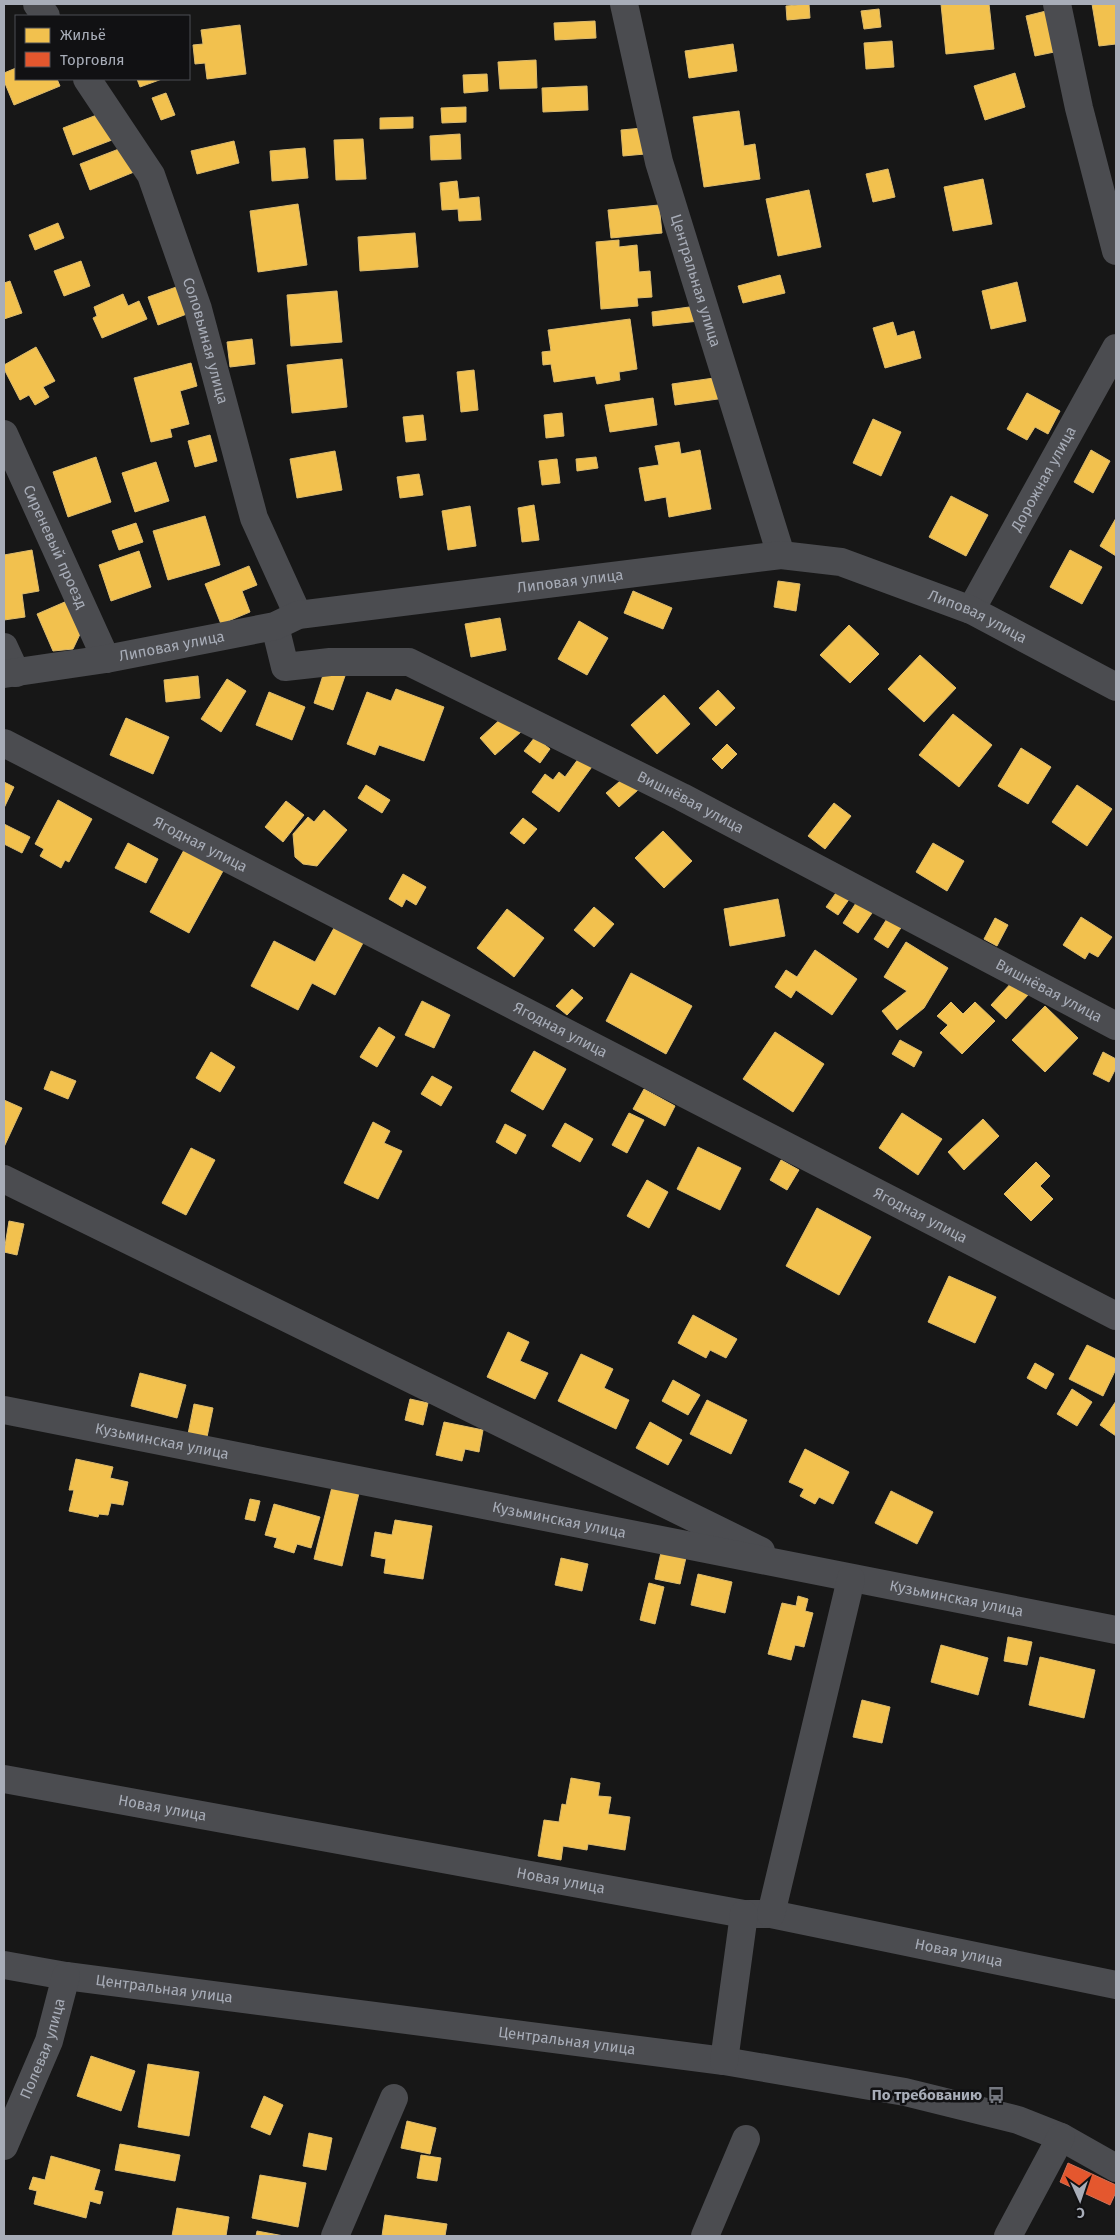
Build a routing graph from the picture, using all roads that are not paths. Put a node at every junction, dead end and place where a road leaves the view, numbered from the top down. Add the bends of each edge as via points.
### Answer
1 (37, 4) edge
2 (624, 4) edge
3 (1057, 4) edge
4 (45, 15) edge
5 (88, 80) edge
6 (1116, 251) edge
7 (1116, 348) edge
8 (4, 434) edge
9 (781, 555) junction
10 (970, 610) junction
11 (287, 620) junction
12 (4, 647) edge
13 (106, 659) junction
14 (10, 674) edge
15 (1116, 687) edge
16 (4, 744) edge
17 (1116, 1026) edge
18 (4, 1179) edge
19 (1116, 1316) edge
20 (4, 1410) edge
21 (796, 1568) junction
22 (851, 1579) junction
23 (1116, 1630) edge
24 (4, 1779) edge
25 (744, 1914) junction
26 (771, 1914) junction
27 (4, 1965) edge
28 (66, 1976) junction
29 (1116, 1985) edge
30 (724, 2061) junction
31 (394, 2098) dead end
32 (1061, 2137) junction
33 (746, 2139) dead end
34 (4, 2146) edge
35 (1116, 2168) edge
36 (335, 2236) edge
37 (705, 2236) edge
38 (1008, 2236) edge

1 - 4 street
2 - 9 street, Центральная улица via 659,162
3 - 6 street via 1079,108
5 - 11 street, Соловьиная улица via 151,175 198,309 254,518
7 - 10 street, Дорожная улица
8 - 13 street, Сиреневый проезд
9 - 10 street, Липовая улица via 841,562
9 - 11 street, Липовая улица
10 - 15 street, Липовая улица
11 - 13 street, Липовая улица
11 - 17 street, Вишнёвая улица via 285,667 330,662 409,662 682,797
12 - 14 street
13 - 14 street, Липовая улица
16 - 19 street, Ягодная улица
18 - 21 street
20 - 21 street, Кузьминская улица
21 - 22 street, Кузьминская улица
22 - 23 street, Кузьминская улица
22 - 26 street
24 - 25 street, Новая улица
25 - 26 street, Новая улица
25 - 30 street
26 - 29 street, Новая улица
27 - 28 street, Центральная улица
28 - 30 street, Центральная улица
28 - 34 street, Полевая улица via 49,2042
30 - 32 street, Центральная улица via 905,2092 1018,2120
31 - 36 street
32 - 35 street, Центральная улица
32 - 38 street
33 - 37 street

